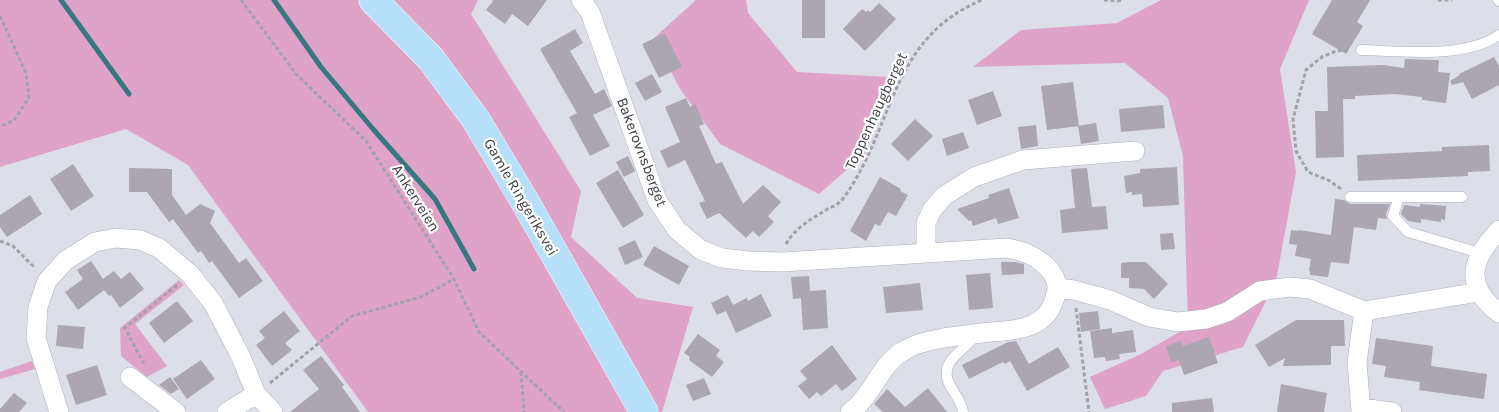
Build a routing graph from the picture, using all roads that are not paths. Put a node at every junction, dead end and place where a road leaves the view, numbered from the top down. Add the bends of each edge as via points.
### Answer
1 (373, 0) edge
2 (581, 0) edge
3 (1499, 34) edge
4 (1360, 50) road end
5 (1135, 151) dead end
6 (1399, 196) junction
7 (1350, 197) road end
8 (1462, 197) dead end
9 (1499, 230) edge
10 (926, 253) junction
11 (1480, 253) junction
12 (1066, 289) junction
13 (1478, 292) junction
14 (1364, 311) junction
15 (1499, 313) edge
16 (976, 334) junction
17 (130, 377) dead end
18 (256, 394) junction
19 (1361, 410) edge
20 (59, 412) edge
21 (176, 412) edge
22 (227, 412) edge
23 (273, 412) edge
24 (644, 412) edge
25 (850, 412) edge
26 (963, 412) edge
27 (1392, 412) edge

1 - 24 main road, Gamle Ringeriksvei via 431,59 476,120
2 - 10 street, Bakerovnsberget via 590,12 657,200 677,230 701,250 722,258 783,262
3 - 4 lane via 1463,49 1444,52
5 - 10 street via 1023,160 974,177 944,196 932,210 926,223
6 - 7 lane
6 - 8 lane
6 - 11 lane via 1393,216 1408,232
9 - 11 street
10 - 12 street, Bakerovnsberget via 1007,248 1027,252 1042,262
11 - 13 street via 1475,267
12 - 14 street via 1110,300 1149,317 1178,322 1206,319 1227,312 1260,291 1290,287 1310,289
12 - 16 street via 1044,317 1034,323 1015,330
13 - 14 street
13 - 15 street
14 - 19 street via 1357,362
16 - 25 street via 916,344 903,350 888,363 861,402
16 - 26 lane via 952,358 946,375
17 - 21 street
18 - 20 street via 214,303 190,274 159,248 140,240 116,238 95,242 66,260 48,281 38,307 36,338
18 - 22 street
18 - 23 street
19 - 27 street

